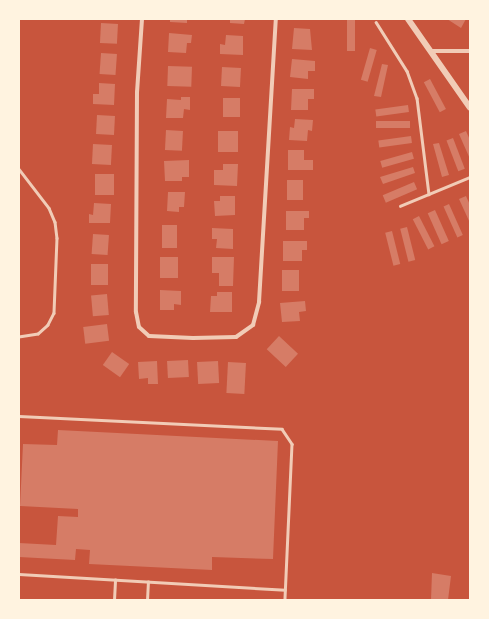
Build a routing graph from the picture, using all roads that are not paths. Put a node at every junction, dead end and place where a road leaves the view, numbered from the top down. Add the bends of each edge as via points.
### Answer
1 (142, 19) edge
2 (276, 19) edge
3 (408, 19) edge
4 (376, 22) dead end
5 (430, 51) junction
6 (470, 51) edge
7 (470, 108) edge
8 (19, 171) edge
9 (470, 178) edge
10 (429, 194) junction
11 (400, 206) dead end
12 (19, 338) edge
13 (19, 416) edge
14 (19, 574) edge
15 (115, 580) junction
16 (148, 582) junction
17 (285, 590) junction
18 (114, 600) edge
19 (147, 600) edge
20 (285, 600) edge

1 - 2 street via 137,92 136,312 139,327 149,336 193,338 236,337 253,325 259,302
3 - 5 street
4 - 10 lane via 407,71 416,98
5 - 6 street
5 - 7 street
8 - 12 lane via 49,208 55,222 57,238 54,313 48,325 38,334
9 - 10 lane
10 - 11 lane
13 - 17 lane via 282,429 292,444
14 - 15 lane
15 - 16 lane
15 - 18 lane
16 - 17 lane
16 - 19 lane
17 - 20 lane

